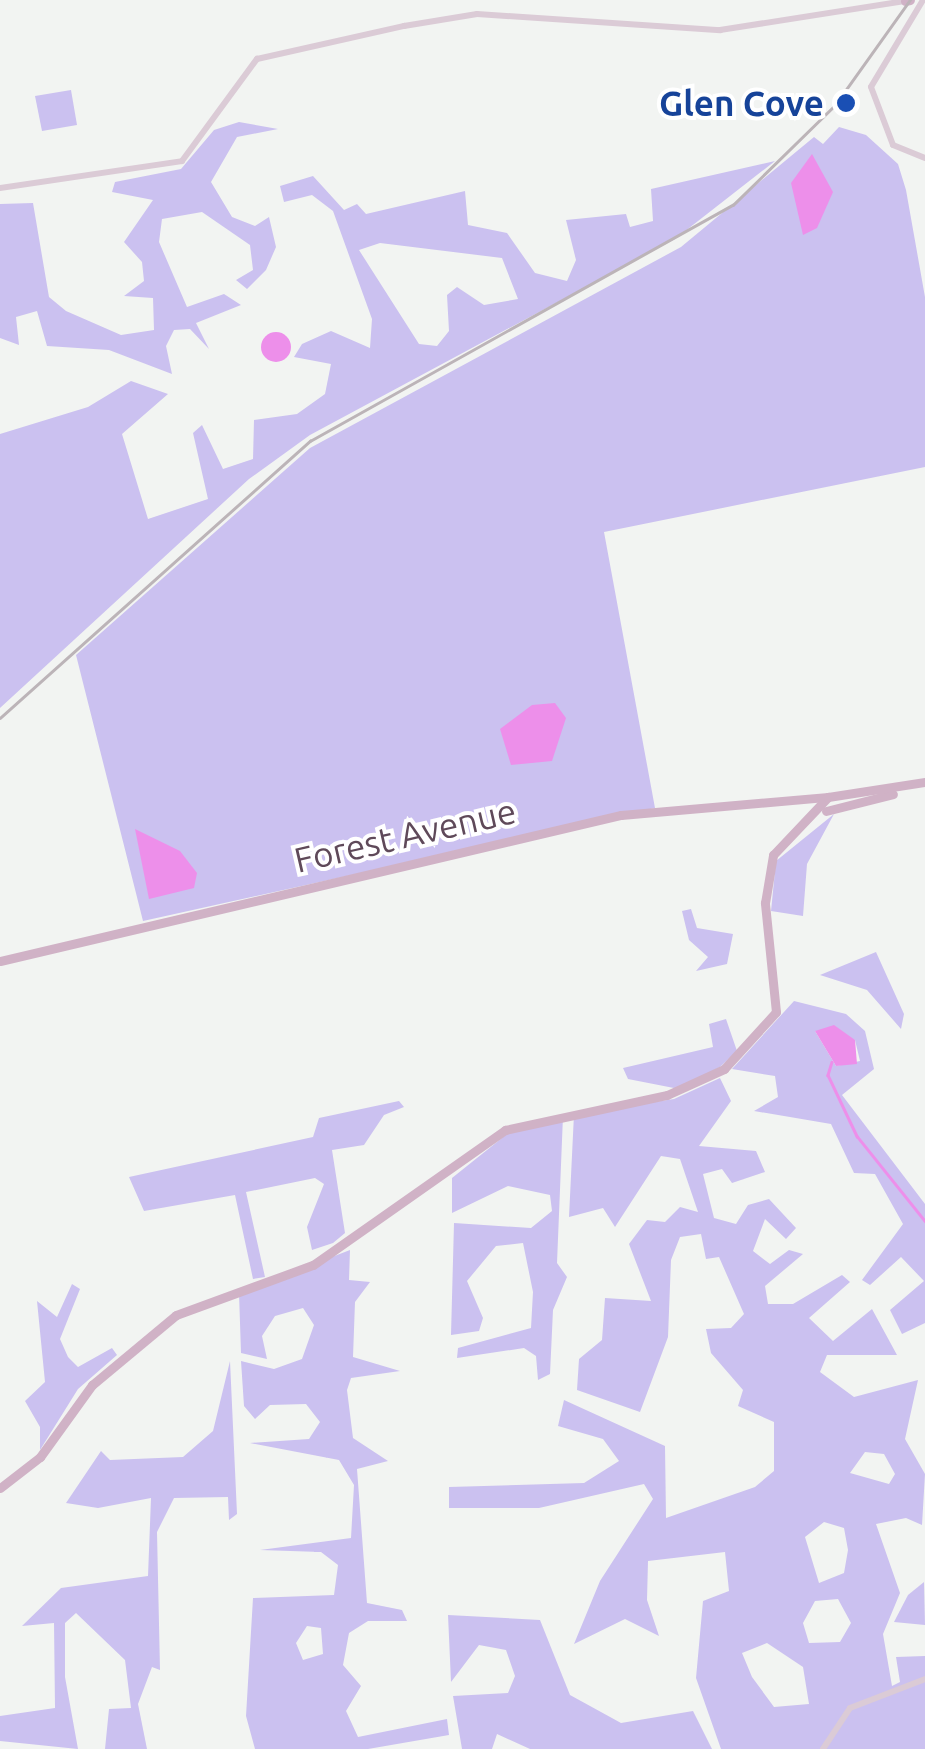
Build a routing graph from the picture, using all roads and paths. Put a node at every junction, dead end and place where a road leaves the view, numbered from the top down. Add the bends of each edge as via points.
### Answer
1 (908, 0) edge
2 (923, 0) edge
3 (913, 16) junction
4 (925, 158) edge
5 (0, 188) edge
6 (920, 783) edge
7 (828, 797) junction
8 (823, 812) junction
9 (0, 960) edge
10 (0, 1488) edge
11 (925, 1679) edge
12 (823, 1749) edge

1 - 3 street
1 - 5 street via 720,30 477,14 404,26 257,59 182,161
2 - 3 street
3 - 4 street via 871,87 892,145
6 - 7 main road, Forest Avenue
6 - 8 main road
7 - 8 main road
7 - 9 main road, Forest Avenue via 621,815
8 - 10 main road via 773,855 765,904 779,997 771,1022 708,1078 504,1130 313,1264 176,1315 92,1385 40,1457
11 - 12 street via 850,1708

